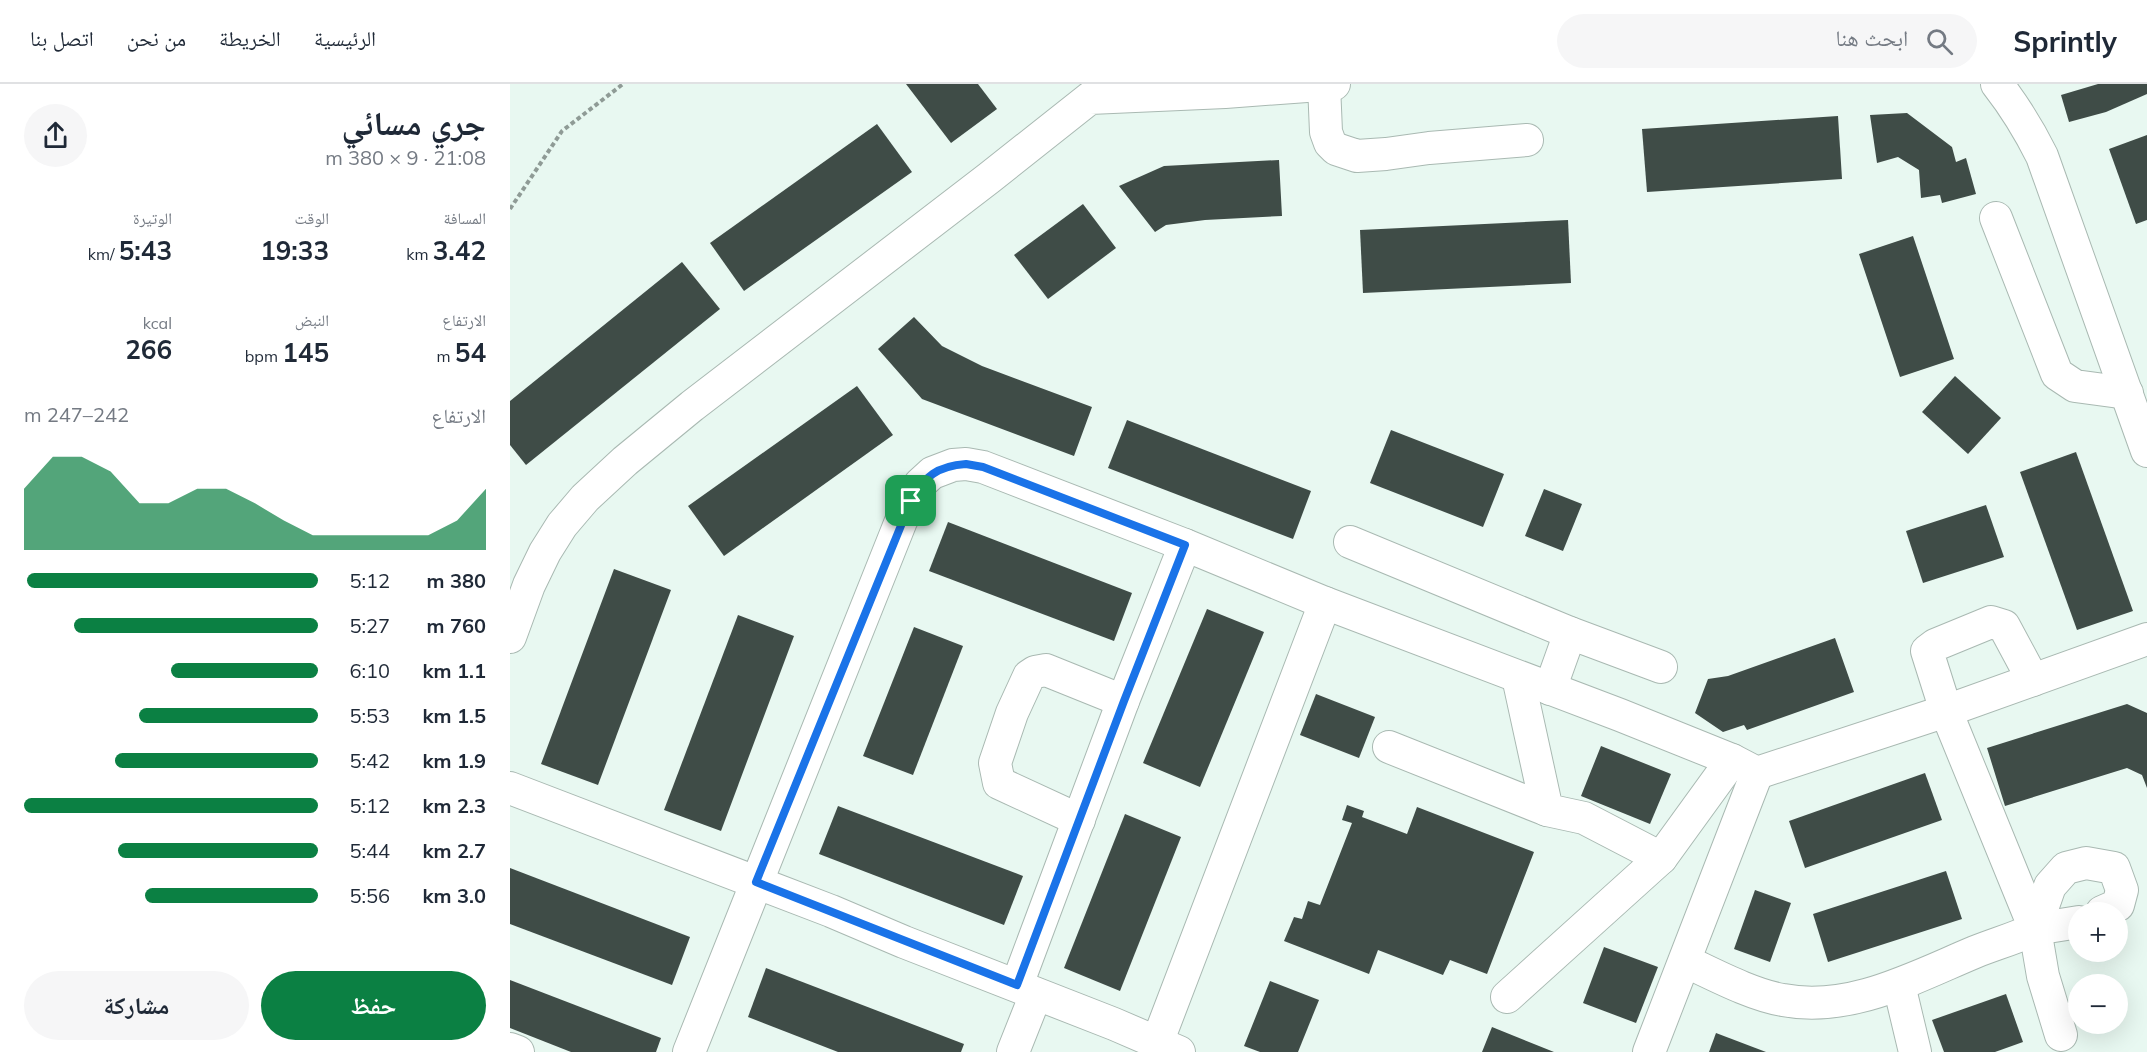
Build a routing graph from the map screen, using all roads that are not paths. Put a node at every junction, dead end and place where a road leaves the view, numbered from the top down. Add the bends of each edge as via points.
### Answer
1 (1329, 84) edge
2 (1997, 84) edge
3 (1084, 91) edge
4 (1527, 140) dead end
5 (1996, 218) dead end
6 (2127, 393) junction
7 (2147, 451) edge
8 (1350, 542) dead end
9 (1185, 545) junction
10 (1325, 603) junction
11 (1570, 633) junction
12 (510, 637) edge
13 (2147, 639) edge
14 (1661, 667) dead end
15 (1518, 676) junction
16 (2033, 680) junction
17 (1550, 689) junction
18 (1124, 701) junction
19 (1946, 711) junction
20 (1389, 747) dead end
21 (1744, 767) junction
22 (510, 788) edge
23 (1547, 810) junction
24 (1079, 820) junction
25 (1661, 858) junction
26 (756, 882) junction
27 (2119, 902) edge
28 (2068, 924) edge
29 (2035, 929) junction
30 (1685, 960) junction
31 (1899, 985) junction
32 (1027, 989) junction
33 (1508, 997) dead end
34 (2061, 1035) dead end
35 (1168, 1048) edge
36 (510, 1049) edge
37 (518, 1052) edge
38 (689, 1052) edge
39 (1013, 1052) edge
40 (1649, 1052) edge
41 (1915, 1052) edge

1 - 3 street via 1225,92
1 - 4 street via 1326,132 1330,143 1357,156
2 - 6 street via 2042,156
3 - 12 street via 989,178 692,406 585,498 545,552
5 - 6 street via 2057,374 2075,386
6 - 7 street
8 - 11 street
9 - 10 street
9 - 18 street
9 - 26 street via 983,467 953,465 932,473 920,484 901,521
10 - 15 street
10 - 35 street
11 - 14 street
11 - 17 street
13 - 16 street
15 - 17 street
15 - 23 street
16 - 19 street
16 - 19 street via 2004,626 1991,622 1927,651
17 - 21 street
18 - 24 street
18 - 24 street via 1046,670 1029,676 1012,713 995,763 999,783
19 - 21 street
19 - 29 street
20 - 23 street
21 - 25 street
21 - 30 street
22 - 26 street
23 - 25 street via 1584,818
24 - 32 street
25 - 33 street
26 - 32 street
26 - 38 street
27 - 29 street via 2122,890 2114,868 2086,863 2066,868 2050,886
28 - 29 street
29 - 31 street
29 - 34 street via 2043,976
30 - 31 street via 1781,1000 1834,1002
30 - 40 street
31 - 41 street
32 - 35 street
32 - 39 street
36 - 37 street

